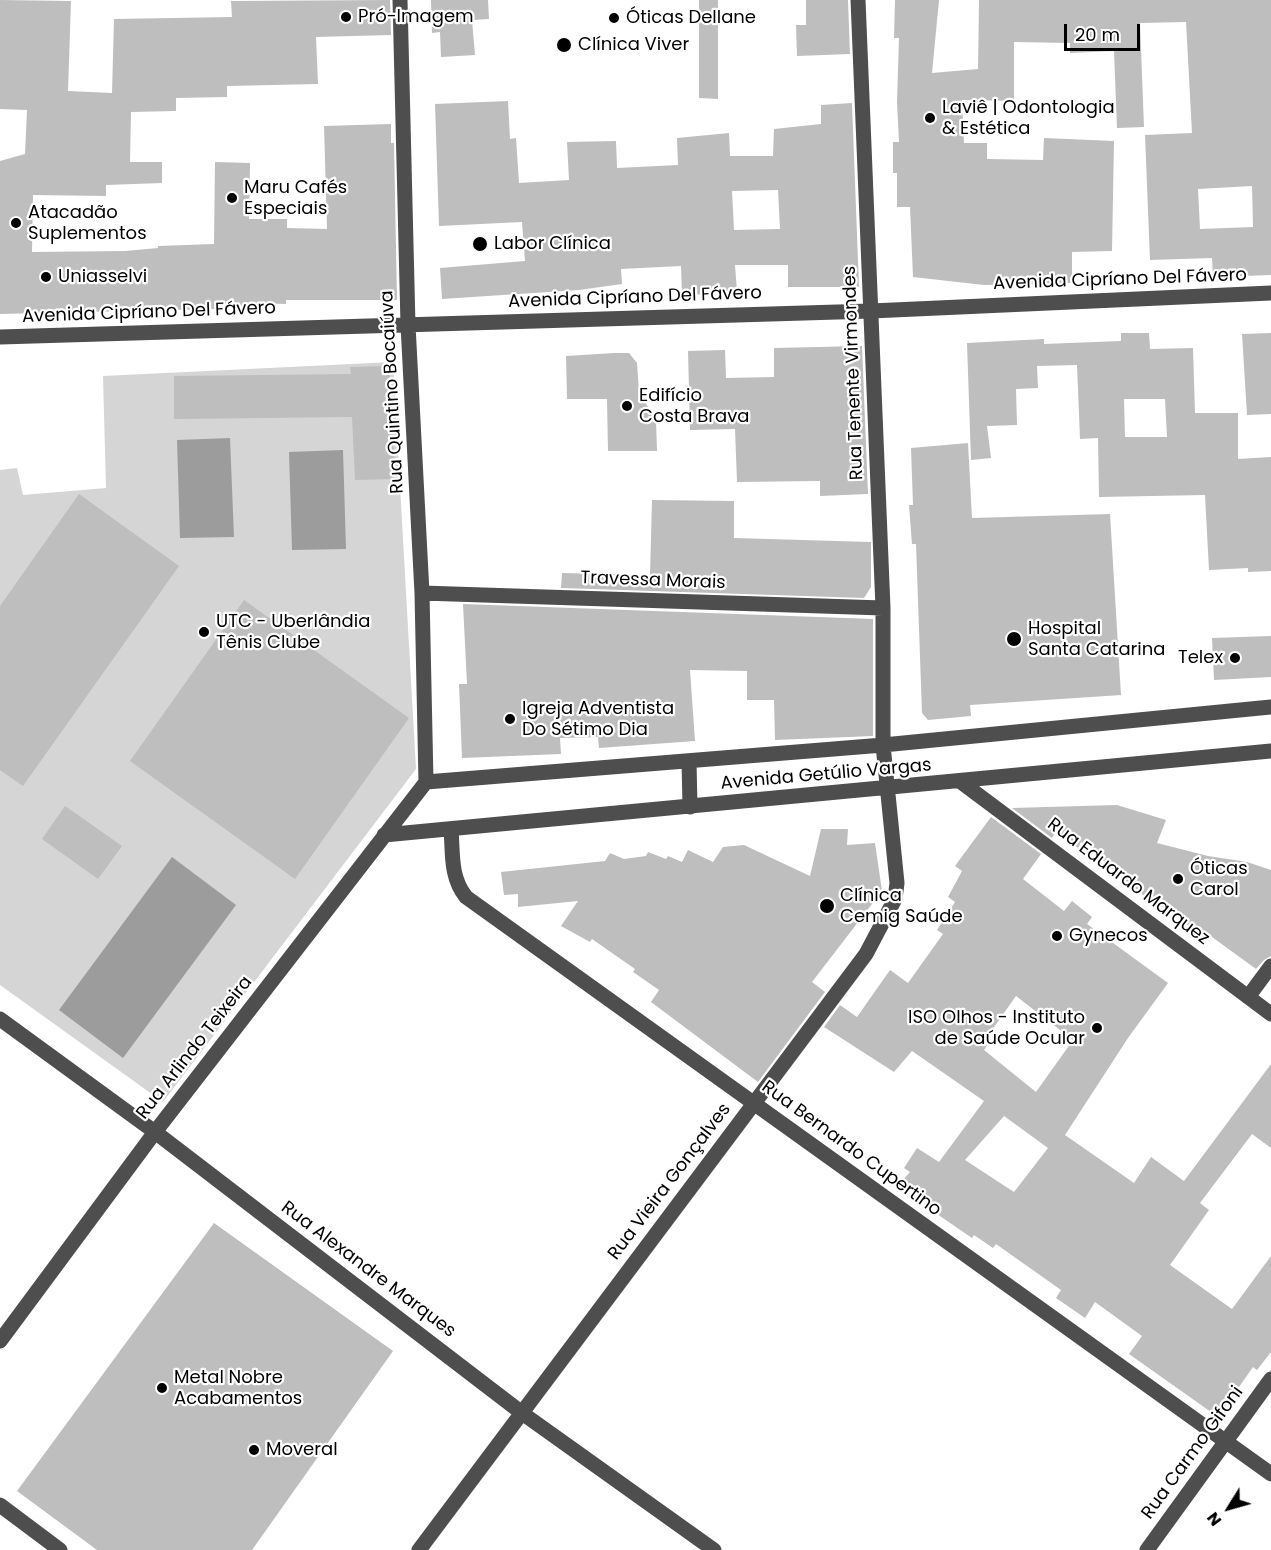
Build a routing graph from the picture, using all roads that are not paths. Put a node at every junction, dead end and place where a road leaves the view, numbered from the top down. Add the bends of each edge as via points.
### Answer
1 (400, 0) edge
2 (858, 0) edge
3 (1271, 293) edge
4 (871, 310) junction
5 (408, 325) junction
6 (0, 337) edge
7 (422, 593) junction
8 (883, 608) junction
9 (1271, 706) edge
10 (883, 745) junction
11 (1271, 751) edge
12 (689, 761) junction
13 (426, 782) junction
14 (961, 782) junction
15 (887, 789) junction
16 (690, 807) junction
17 (451, 829) junction
18 (384, 835) junction
19 (1271, 966) edge
20 (1248, 997) junction
21 (1271, 1014) edge
22 (0, 1019) edge
23 (753, 1103) junction
24 (155, 1132) junction
25 (0, 1341) edge
26 (1271, 1379) edge
27 (522, 1413) junction
28 (1225, 1442) junction
29 (1271, 1474) edge
30 (0, 1505) edge
31 (60, 1550) edge
32 (419, 1550) edge
33 (714, 1550) edge
34 (1146, 1550) edge

1 - 5 street, Rua Quintino Bocaiúva
2 - 4 street, Rua Tenente Virmondes
3 - 4 street, Avenida Cipríano Del Fávero
4 - 5 street, Avenida Cipríano Del Fávero
4 - 8 street, Rua Tenente Virmondes
5 - 6 street, Avenida Cipríano Del Fávero
5 - 7 street, Rua Quintino Bocaiúva
7 - 8 street, Travessa Morais
7 - 13 street, Rua Quintino Bocaiúva
8 - 10 street, Rua Tenente Virmondes
9 - 10 street, Avenida Getúlio Vargas
10 - 12 street, Avenida Getúlio Vargas
10 - 15 street, Rua Vieira Gonçalves
11 - 14 street, Avenida Getúlio Vargas
12 - 13 street, Avenida Getúlio Vargas
12 - 16 street
13 - 18 street, Rua Arlindo Teixeira
14 - 15 street, Avenida Getúlio Vargas
14 - 20 street, Rua Eduardo Marquez
15 - 16 street, Avenida Getúlio Vargas
15 - 23 street, Rua Vieira Gonçalves via 897,865 894,899 866,954
16 - 17 street, Avenida Getúlio Vargas
17 - 18 street, Avenida Getúlio Vargas
17 - 23 street, Rua Bernardo Cupertino via 454,872 466,897
18 - 24 street, Rua Arlindo Teixeira
19 - 20 street
20 - 21 street, Rua Eduardo Marquez
22 - 24 street, Rua Alexandre Marques
23 - 27 street, Rua Vieira Gonçalves
23 - 28 street, Rua Bernardo Cupertino
24 - 25 street, Rua Arlindo Teixeira
24 - 27 street, Rua Alexandre Marques
26 - 28 street, Rua Carmo Gifoni
27 - 32 street, Rua Vieira Gonçalves
27 - 33 street, Rua Alexandre Marques
28 - 29 street, Rua Bernardo Cupertino
28 - 34 street, Rua Carmo Gifoni
30 - 31 street

